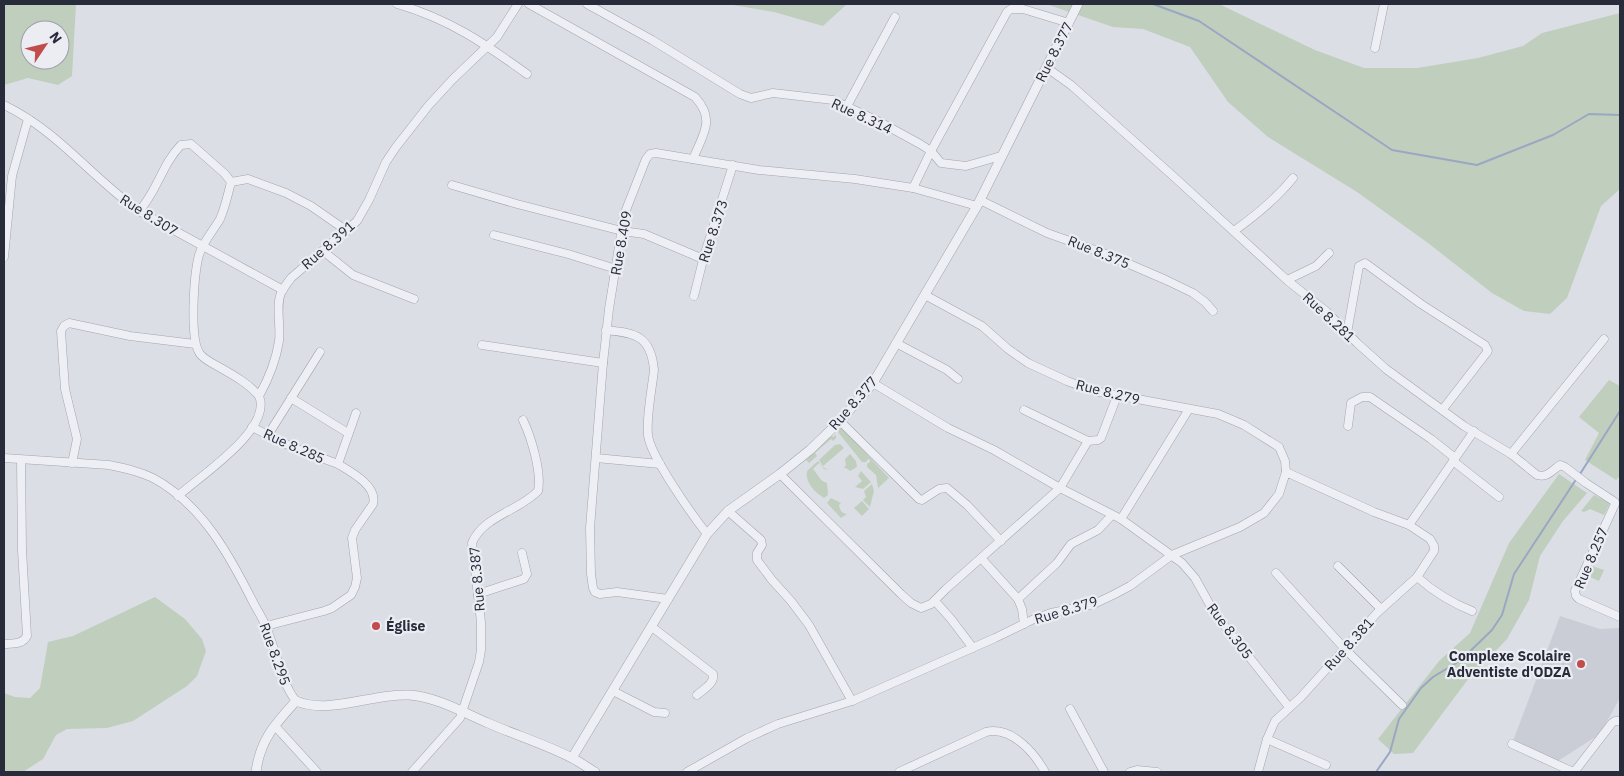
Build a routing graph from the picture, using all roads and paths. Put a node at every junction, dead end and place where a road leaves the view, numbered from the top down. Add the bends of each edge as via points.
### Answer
1 (397, 4) edge
2 (518, 4) edge
3 (529, 4) edge
4 (588, 4) edge
5 (1078, 4) edge
6 (1374, 4) edge
7 (1384, 5) edge
8 (895, 17) dead end
9 (1069, 23) junction
10 (488, 46) junction
11 (1375, 48) dead end
12 (1047, 68) junction
13 (527, 74) dead end
14 (4, 105) edge
15 (847, 106) junction
16 (28, 119) junction
17 (931, 150) junction
18 (1001, 156) junction
19 (693, 159) junction
20 (734, 165) junction
21 (4, 174) edge
22 (12, 176) junction
23 (1293, 178) dead end
24 (231, 182) junction
25 (452, 185) dead end
26 (913, 188) junction
27 (978, 203) junction
28 (139, 211) junction
29 (347, 231) junction
30 (622, 231) junction
31 (1234, 231) junction
32 (494, 234) dead end
33 (202, 246) junction
34 (323, 251) junction
35 (1328, 253) dead end
36 (4, 258) edge
37 (703, 259) junction
38 (616, 269) junction
39 (1287, 280) junction
40 (283, 290) junction
41 (925, 295) junction
42 (694, 296) dead end
43 (414, 299) dead end
44 (1212, 312) dead end
45 (606, 330) junction
46 (1347, 333) junction
47 (1604, 339) dead end
48 (896, 343) junction
49 (195, 344) junction
50 (482, 345) dead end
51 (320, 352) dead end
52 (603, 363) junction
53 (958, 379) dead end
54 (872, 384) junction
55 (259, 396) junction
56 (1117, 396) junction
57 (292, 398) junction
58 (1189, 409) junction
59 (1443, 409) junction
60 (1024, 410) dead end
61 (356, 413) dead end
62 (523, 420) dead end
63 (840, 421) junction
64 (1348, 426) dead end
65 (252, 427) junction
66 (1474, 431) junction
67 (348, 433) junction
68 (268, 434) junction
69 (1088, 441) junction
70 (1511, 454) junction
71 (4, 458) edge
72 (596, 458) junction
73 (22, 460) junction
74 (1454, 460) junction
75 (72, 463) junction
76 (338, 464) junction
77 (660, 464) junction
78 (1286, 472) junction
79 (780, 474) junction
80 (1060, 488) junction
81 (178, 496) junction
82 (1499, 496) dead end
83 (1615, 502) joint
84 (728, 511) junction
85 (1112, 515) junction
86 (1121, 519) junction
87 (1409, 525) junction
88 (708, 534) junction
89 (1001, 540) junction
90 (522, 554) dead end
91 (1172, 555) junction
92 (982, 558) junction
93 (1338, 566) dead end
94 (1276, 573) dead end
95 (1417, 577) junction
96 (478, 594) junction
97 (668, 599) junction
98 (1018, 599) junction
99 (935, 601) junction
100 (1381, 609) junction
101 (1472, 611) dead end
102 (1620, 617) edge
103 (1024, 624) junction
104 (266, 626) junction
105 (652, 627) junction
106 (4, 644) edge
107 (973, 648) junction
108 (1345, 648) junction
109 (613, 691) junction
110 (697, 695) dead end
111 (296, 701) junction
112 (852, 701) junction
113 (1402, 705) dead end
114 (1289, 707) junction
115 (1070, 709) dead end
116 (461, 711) junction
117 (666, 713) dead end
118 (1620, 721) edge
119 (275, 726) junction
120 (1267, 739) junction
121 (1512, 744) dead end
122 (572, 758) junction
123 (418, 766) junction
124 (1326, 766) dead end
125 (256, 772) edge
126 (317, 772) edge
127 (412, 772) edge
128 (425, 772) edge
129 (595, 772) edge
130 (688, 772) edge
131 (899, 772) edge
132 (1045, 772) edge
133 (1104, 772) edge
134 (1130, 772) edge
135 (1157, 772) edge
136 (1258, 772) edge

1 - 10 street via 456,26
2 - 10 street, Rue 8.391 via 498,37
3 - 19 street via 695,97 707,115 707,124
4 - 15 street, Rue 8.314 via 740,94 751,98 773,93 821,98
5 - 9 street, Rue 8.377
6 - 7 street
7 - 11 street
8 - 15 street
9 - 12 street, Rue 8.377
9 - 17 street via 1023,9 1010,9
10 - 13 street
10 - 29 street, Rue 8.391 via 453,78 396,147 364,210
12 - 18 street, Rue 8.377
12 - 31 street, Rue 8.281 via 1071,85
14 - 16 street, Rue 8.307
15 - 17 street, Rue 8.314
16 - 22 street
16 - 28 street, Rue 8.307
17 - 18 street, Rue 8.314 via 941,163 966,166
17 - 26 street
18 - 27 street, Rue 8.377
19 - 20 street, Rue 8.409
19 - 30 street, Rue 8.409 via 650,154 626,208
20 - 26 street, Rue 8.409
20 - 37 street, Rue 8.373
21 - 22 street
22 - 36 street
23 - 31 street
24 - 28 street via 191,144 181,144
24 - 29 street via 248,179 286,193
24 - 33 street via 220,218
25 - 30 street
26 - 27 street, Rue 8.409
27 - 41 street, Rue 8.377
27 - 44 street, Rue 8.375 via 1193,293
28 - 33 street, Rue 8.307
29 - 34 street, Rue 8.391
30 - 37 street via 644,234
30 - 38 street, Rue 8.409
31 - 39 street, Rue 8.281
32 - 38 street
33 - 40 street, Rue 8.307
33 - 49 street via 195,285
34 - 40 street, Rue 8.391 via 291,278
34 - 43 street via 353,275
35 - 39 street via 1316,266
37 - 42 street, Rue 8.373
38 - 45 street, Rue 8.409
39 - 46 street, Rue 8.281
40 - 55 street via 279,304 276,356
41 - 48 street, Rue 8.377
41 - 56 street, Rue 8.279 via 982,326 1028,364 1094,391
45 - 52 street, Rue 8.409
45 - 77 street via 640,337 653,358 648,438
46 - 59 street, Rue 8.281 via 1386,369
46 - 59 street via 1360,266 1365,263 1485,345 1488,351
47 - 70 street
48 - 53 street
48 - 54 street, Rue 8.377
49 - 55 street via 208,361 242,381
49 - 75 street via 130,336 68,323 64,326 61,331 66,390 77,439
50 - 52 street
51 - 57 street
52 - 72 street, Rue 8.409
54 - 63 street, Rue 8.377
54 - 80 street, Rue 8.305
55 - 65 street via 261,411
56 - 58 street, Rue 8.279
56 - 69 street via 1101,438
57 - 67 street
57 - 68 street
58 - 78 street, Rue 8.279 via 1226,417 1274,443 1282,452
58 - 86 street
59 - 66 street, Rue 8.281
60 - 69 street
61 - 67 street
62 - 96 street, Rue 8.387 via 535,453 538,491 475,536 472,544
63 - 79 street, Rue 8.377
63 - 89 street via 918,499 947,488
64 - 74 street via 1351,403 1370,397 1431,439
65 - 68 street, Rue 8.285
65 - 81 street via 232,452
66 - 70 street, Rue 8.281
66 - 74 street
67 - 76 street
68 - 76 street, Rue 8.285
69 - 80 street
70 - 83 street, Rue 8.281 via 1537,475 1548,474 1560,465 1565,467
71 - 73 street, Rue 8.295
72 - 77 street
72 - 97 street, Rue 8.409 via 590,528 591,574 595,592
73 - 75 street, Rue 8.295
73 - 106 street via 22,550 27,636 21,643
74 - 82 street
74 - 87 street
75 - 81 street, Rue 8.295 via 109,465 139,472
76 - 104 street, Rue 8.285 via 374,494 373,504 352,538 355,587 351,595 332,608
77 - 88 street
78 - 87 street
78 - 91 street, Rue 8.379 via 1279,494 1264,513 1240,527
79 - 84 street, Rue 8.377
79 - 99 street via 911,603 921,608
80 - 85 street, Rue 8.305
80 - 89 street
81 - 104 street, Rue 8.295 via 217,538
83 - 102 street, Rue 8.257 via 1575,590 1579,599
84 - 88 street, Rue 8.377
84 - 112 street via 761,540 757,560 809,625
85 - 86 street, Rue 8.305
85 - 98 street via 1098,530 1072,544 1057,563
86 - 91 street, Rue 8.305
87 - 95 street via 1430,539 1434,546
88 - 97 street, Rue 8.377
89 - 92 street
90 - 96 street via 527,574 524,579
91 - 103 street, Rue 8.379 via 1130,586 1094,604 1051,613
91 - 114 street, Rue 8.305 via 1188,569 1210,606
92 - 98 street
92 - 99 street
93 - 100 street
94 - 108 street
95 - 100 street, Rue 8.381
95 - 101 street via 1450,602
96 - 116 street, Rue 8.387 via 481,650
97 - 105 street, Rue 8.377
98 - 103 street
99 - 107 street
100 - 108 street, Rue 8.381
103 - 107 street, Rue 8.379
104 - 111 street, Rue 8.295 via 287,688
105 - 109 street, Rue 8.377
105 - 110 street via 713,674 712,682
107 - 112 street, Rue 8.379
108 - 113 street
108 - 114 street, Rue 8.381
109 - 117 street via 654,712
109 - 122 street, Rue 8.377
111 - 116 street, Rue 8.295 via 305,705 332,705 410,695 430,698
111 - 119 street
112 - 130 street, Rue 8.379 via 763,730
114 - 120 street, Rue 8.381 via 1275,721
115 - 133 street
116 - 122 street, Rue 8.295
116 - 123 street, Rue 8.387 via 455,724
118 - 121 street via 1612,723 1575,771
119 - 125 street via 264,740
119 - 126 street
120 - 124 street
120 - 136 street, Rue 8.381
122 - 129 street, Rue 8.295
123 - 127 street, Rue 8.387
123 - 128 street
131 - 132 street via 993,730 1006,733 1028,749
134 - 135 street

